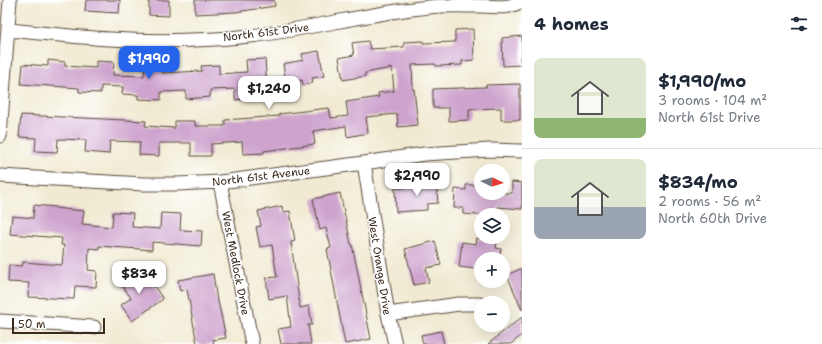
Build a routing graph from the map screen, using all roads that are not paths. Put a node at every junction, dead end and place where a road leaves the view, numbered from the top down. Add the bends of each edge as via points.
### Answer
1 (10, 0) edge
2 (522, 1) edge
3 (8, 30) junction
4 (0, 136) edge
5 (522, 151) edge
6 (364, 163) junction
7 (0, 176) edge
8 (220, 182) junction
9 (474, 304) edge
10 (388, 314) junction
11 (0, 321) edge
12 (94, 327) dead end
13 (252, 344) edge
14 (395, 344) edge

1 - 3 street
2 - 3 street, North 61st Drive via 513,6 500,8 430,7 250,36 189,40 110,39
3 - 4 street
5 - 6 street, North 61st Avenue via 424,154
6 - 8 street, North 61st Avenue
6 - 10 street, West Orange Drive
7 - 8 street, North 61st Avenue via 144,184
8 - 13 street, West Medlock Drive
9 - 10 street
10 - 14 street, West Orange Drive
11 - 12 street

